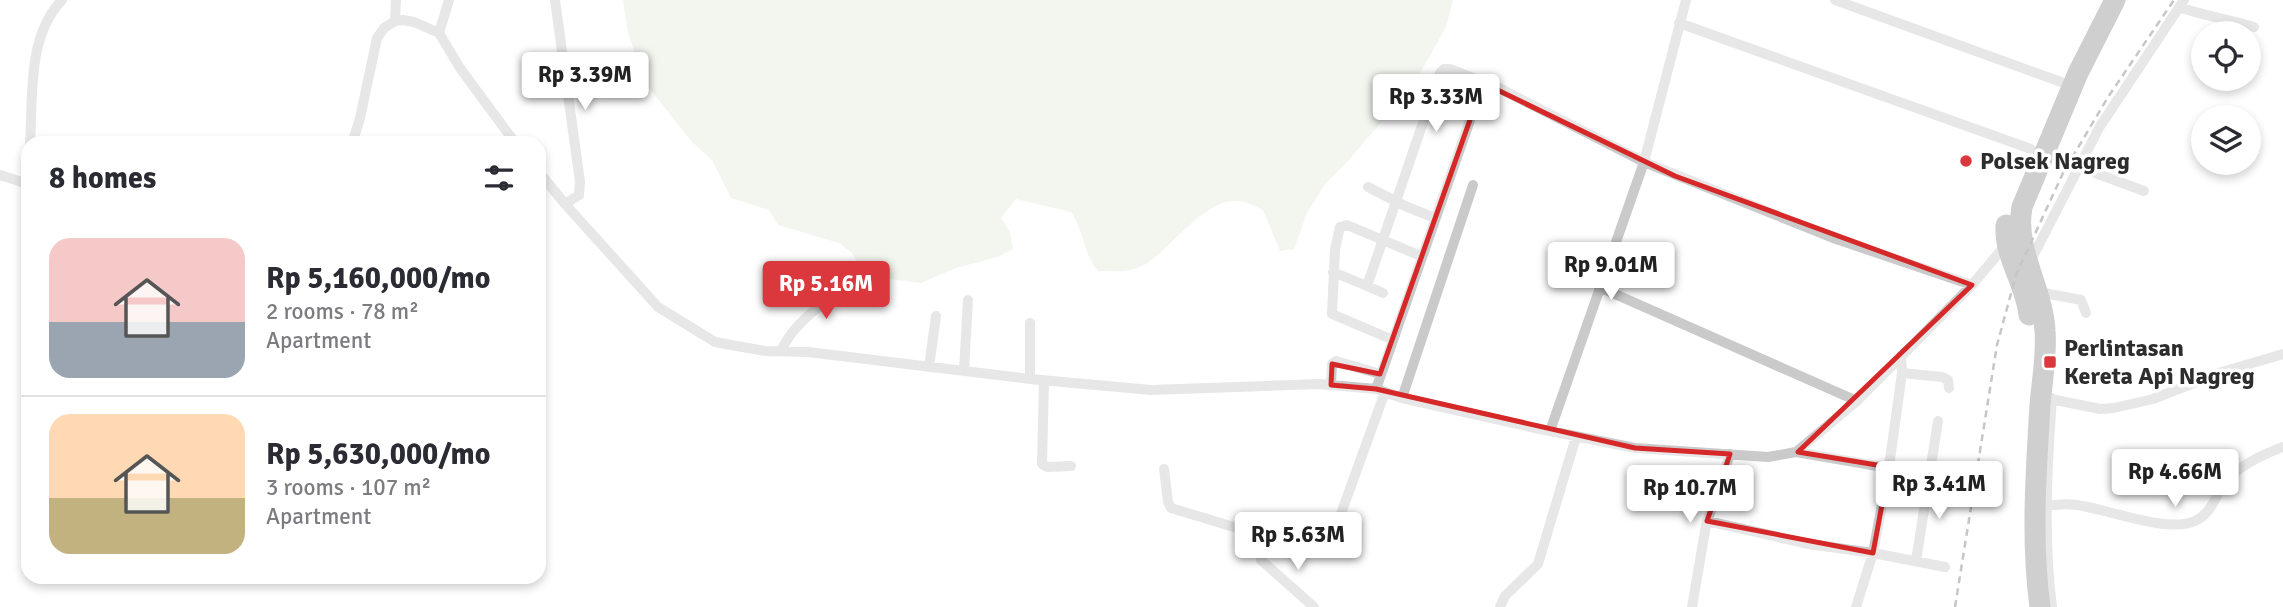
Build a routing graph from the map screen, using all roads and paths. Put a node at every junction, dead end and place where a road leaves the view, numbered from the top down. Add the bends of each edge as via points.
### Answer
1 (62, 0) edge
2 (396, 0) edge
3 (449, 0) edge
4 (555, 0) edge
5 (1686, 0) edge
6 (1835, 0) edge
7 (2099, 0) edge
8 (2115, 0) edge
9 (2182, 4) edge
10 (394, 21) junction
11 (2235, 21) edge
12 (1679, 23) junction
13 (439, 33) junction
14 (2061, 82) junction
15 (1483, 83) junction
16 (31, 136) edge
17 (354, 136) edge
18 (510, 136) edge
19 (2031, 149) junction
20 (1644, 162) junction
21 (2079, 167) junction
22 (0, 175) edge
23 (546, 181) edge
24 (21, 182) edge
25 (1473, 185) dead end
26 (1368, 187) dead end
27 (2144, 191) dead end
28 (1395, 201) junction
29 (565, 204) junction
30 (1435, 218) junction
31 (1381, 239) junction
32 (2013, 240) junction
33 (1420, 256) junction
34 (2029, 264) junction
35 (1333, 272) junction
36 (856, 280) dead end
37 (1972, 285) junction
38 (1367, 286) junction
39 (1599, 287) junction
40 (2039, 292) junction
41 (1383, 293) dead end
42 (968, 300) dead end
43 (2086, 313) dead end
44 (936, 316) dead end
45 (1030, 323) dead end
46 (1393, 340) junction
47 (781, 351) junction
48 (2283, 354) edge
49 (1901, 356) junction
50 (929, 367) junction
51 (964, 371) junction
52 (1902, 373) junction
53 (1380, 374) junction
54 (1030, 379) junction
55 (1044, 380) junction
56 (1331, 385) junction
57 (1949, 388) dead end
58 (1380, 391) junction
59 (1402, 398) junction
60 (2046, 398) junction
61 (1857, 401) junction
62 (1938, 421) dead end
63 (1550, 431) junction
64 (1576, 437) junction
65 (2283, 447) edge
66 (1796, 452) junction
67 (1730, 454) junction
68 (1071, 467) dead end
69 (1889, 467) junction
70 (1164, 470) dead end
71 (1930, 475) junction
72 (1965, 481) dead end
73 (2046, 506) junction
74 (1707, 521) junction
75 (1873, 553) junction
76 (1261, 560) dead end
77 (1916, 561) junction
78 (1945, 567) dead end
79 (1314, 607) edge
80 (1500, 607) edge
81 (1693, 607) edge
82 (1856, 607) edge
83 (2028, 607) edge
84 (2040, 607) edge
85 (2052, 607) edge

1 - 16 street via 42,32
2 - 10 street
3 - 13 street
4 - 29 street via 581,189
5 - 12 street
6 - 14 street
7 - 14 highway
8 - 32 highway via 2078,73 2022,207
9 - 11 street via 2203,16
9 - 21 street via 2099,128
10 - 13 street via 414,22
10 - 17 street via 377,38
12 - 19 street
12 - 20 street
13 - 18 street
14 - 19 highway
15 - 20 street
15 - 28 street via 1450,69 1440,73
15 - 30 street
19 - 32 highway via 2010,201 2005,229
20 - 37 street via 1836,239
20 - 39 street
21 - 27 street
21 - 34 street
22 - 24 street
23 - 29 street
25 - 59 street
26 - 28 street
28 - 30 street
28 - 31 street
29 - 47 street via 658,307 715,342
30 - 33 street
31 - 33 street
31 - 35 street via 1347,225 1340,227
31 - 38 street
32 - 34 highway
32 - 37 street
32 - 83 highway via 2031,346 2021,531
33 - 46 street
34 - 40 highway
35 - 38 street
35 - 46 street via 1332,314
36 - 47 street via 793,329
37 - 49 street
38 - 41 street
39 - 61 street
39 - 63 street
40 - 43 street via 2081,300
40 - 60 highway via 2046,343
42 - 51 street
44 - 50 street
45 - 54 street
46 - 53 street
47 - 50 street
48 - 60 street via 2114,408
49 - 52 street
49 - 61 street
50 - 51 street
51 - 54 street
52 - 57 street via 1942,377
52 - 69 street
53 - 56 street via 1336,362
53 - 58 street
54 - 55 street
55 - 56 street via 1151,390
55 - 68 street via 1042,464
56 - 58 street
58 - 59 street
58 - 70 street via 1334,533 1266,525 1247,531 1171,508
59 - 63 street
60 - 73 street
60 - 84 highway via 2034,537
61 - 66 street
62 - 71 street
63 - 64 street
64 - 67 street via 1634,448
64 - 80 street via 1538,564 1505,596
65 - 73 street via 2240,469 2227,480 2207,514 2192,523 2177,525 2081,505
66 - 67 street via 1768,457
66 - 69 street
67 - 74 street
69 - 71 street
69 - 75 street
71 - 72 street
71 - 77 street
73 - 85 street
74 - 75 street
74 - 81 street
75 - 77 street
75 - 82 street
76 - 79 street
77 - 78 street

